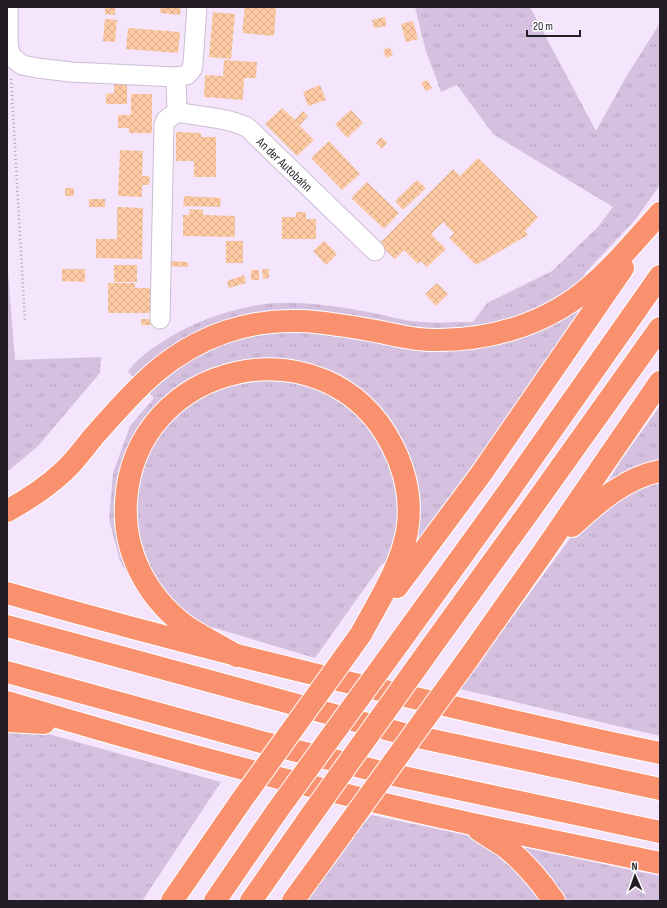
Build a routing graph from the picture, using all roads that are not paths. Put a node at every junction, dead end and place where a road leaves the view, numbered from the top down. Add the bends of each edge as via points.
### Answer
1 (8, 7) edge
2 (197, 7) edge
3 (176, 77) junction
4 (177, 112) junction
5 (660, 214) edge
6 (375, 251) dead end
7 (660, 276) edge
8 (160, 319) dead end
9 (660, 328) edge
10 (660, 382) edge
11 (660, 471) edge
12 (7, 511) edge
13 (542, 554) junction
14 (7, 593) edge
15 (7, 626) edge
16 (361, 634) junction
17 (237, 656) junction
18 (7, 672) edge
19 (7, 702) edge
20 (7, 721) edge
21 (92, 728) junction
22 (586, 738) junction
23 (660, 748) edge
24 (660, 753) edge
25 (660, 789) edge
26 (468, 823) junction
27 (343, 832) junction
28 (660, 832) edge
29 (660, 863) edge
30 (173, 899) edge
31 (215, 901) edge
32 (251, 901) edge
33 (293, 901) edge
34 (306, 901) edge
35 (554, 901) edge

1 - 3 street via 9,50 12,57 22,65 71,72
2 - 3 street via 194,63 187,75
3 - 4 street
4 - 6 street, An der Autobahn via 223,118 247,127
4 - 8 street via 166,120 164,125
5 - 12 highway via 584,292 545,316 502,332 456,340 433,340 298,320 249,325 204,341 176,356 145,380 65,470 46,487
5 - 16 highway via 481,474
7 - 31 highway, bridge
9 - 32 highway, bridge
10 - 13 highway
11 - 13 highway via 614,490
13 - 27 highway, bridge
14 - 17 highway
15 - 25 highway via 404,734
16 - 17 highway via 396,568 407,531 407,492 404,473 397,455 384,432 364,407 332,385 308,375 276,369 237,372 195,389 169,408 156,423 134,462 126,493 126,512 127,530 137,567 157,599 185,625
16 - 30 highway, bridge
17 - 22 highway
18 - 28 highway via 257,741 382,772
19 - 21 highway
20 - 21 highway
21 - 26 highway via 245,769
22 - 23 highway
22 - 24 highway
26 - 29 highway
26 - 35 highway via 508,849 542,883
27 - 33 highway
27 - 34 highway

